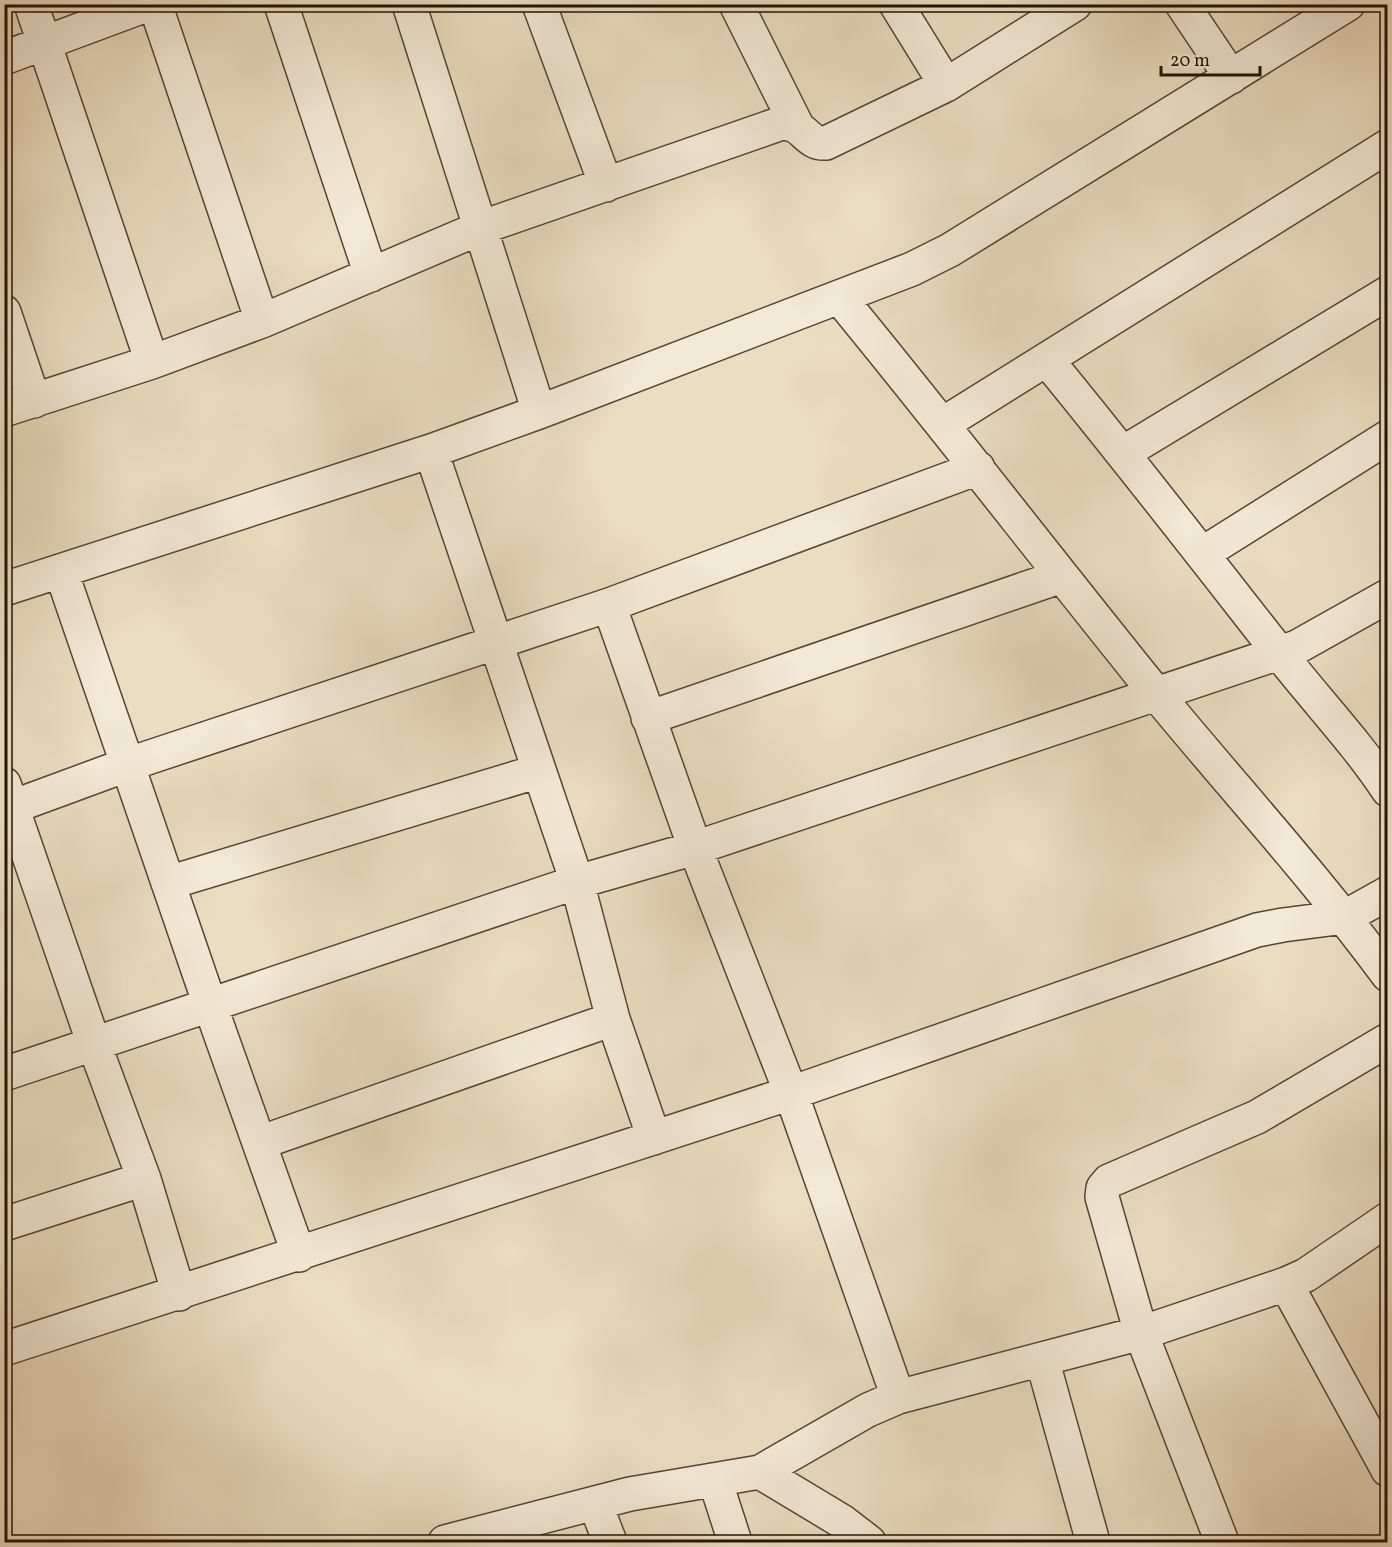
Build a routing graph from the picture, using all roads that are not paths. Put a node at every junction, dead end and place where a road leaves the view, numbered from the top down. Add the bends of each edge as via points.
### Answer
1 (32, 4) edge
2 (148, 4) edge
3 (155, 4) edge
4 (281, 4) edge
5 (409, 4) edge
6 (539, 4) edge
7 (736, 4) edge
8 (896, 4) edge
9 (1182, 4) edge
10 (1348, 4) edge
11 (1057, 9) edge
12 (45, 43) junction
13 (4, 58) edge
14 (1230, 77) junction
15 (946, 85) junction
16 (797, 126) junction
17 (1388, 146) edge
18 (606, 185) junction
19 (480, 228) junction
20 (371, 275) junction
21 (1388, 293) edge
22 (839, 297) junction
23 (4, 312) edge
24 (262, 321) junction
25 (1047, 360) junction
26 (152, 362) junction
27 (19, 406) edge
28 (539, 412) junction
29 (943, 424) junction
30 (1388, 436) edge
31 (431, 451) junction
32 (1123, 453) junction
33 (978, 468) junction
34 (1202, 554) junction
35 (62, 571) junction
36 (1062, 576) junction
37 (4, 589) edge
38 (1388, 596) edge
39 (609, 605) junction
40 (495, 642) junction
41 (1279, 653) junction
42 (1156, 692) junction
43 (648, 718) junction
44 (129, 764) junction
45 (539, 771) junction
46 (1383, 772) edge
47 (7, 801) edge
48 (695, 848) junction
49 (577, 882) junction
50 (168, 883) junction
51 (1388, 894) edge
52 (1345, 917) junction
53 (1388, 975) edge
54 (210, 1005) junction
55 (613, 1019) junction
56 (1388, 1040) edge
57 (94, 1044) junction
58 (4, 1074) edge
59 (790, 1093) junction
60 (654, 1138) junction
61 (259, 1143) junction
62 (144, 1179) junction
63 (1388, 1219) edge
64 (4, 1224) edge
65 (299, 1255) junction
66 (1286, 1284) junction
67 (178, 1294) junction
68 (1141, 1333) junction
69 (4, 1349) edge
70 (1042, 1359) junction
71 (898, 1397) junction
72 (1388, 1470) edge
73 (760, 1472) junction
74 (715, 1480) junction
75 (595, 1503) junction
76 (445, 1542) edge
77 (610, 1542) edge
78 (735, 1542) edge
79 (869, 1542) edge
80 (1093, 1542) edge
81 (1222, 1542) edge

1 - 12 street
2 - 12 street
3 - 24 street
4 - 20 street
5 - 19 street
6 - 18 street
7 - 16 street
8 - 15 street
9 - 14 street
10 - 14 street
11 - 15 street
12 - 13 street
12 - 26 street
14 - 22 street via 950,250
15 - 16 street via 826,143 815,142
16 - 18 street via 779,124
17 - 25 street
18 - 19 street
19 - 20 street
19 - 28 street
20 - 24 street
21 - 32 street
22 - 28 street
22 - 29 street
23 - 27 street
24 - 26 street
25 - 29 street
25 - 32 street
26 - 27 street
28 - 31 street
29 - 33 street
30 - 34 street
31 - 35 street
31 - 40 street
32 - 34 street
33 - 36 street
33 - 39 street
34 - 41 street
35 - 37 street
35 - 44 street
36 - 42 street
36 - 43 street
38 - 41 street
39 - 40 street
39 - 43 street
40 - 44 street
40 - 45 street
41 - 42 street
41 - 46 street
42 - 48 street
42 - 52 street
43 - 48 street
44 - 47 street
44 - 50 street
45 - 49 street
45 - 50 street
47 - 57 street
48 - 49 street
48 - 59 street
49 - 54 street
49 - 55 street
50 - 54 street
51 - 52 street
52 - 53 street
52 - 59 street via 1257,930
54 - 57 street
54 - 61 street
55 - 60 street
55 - 61 street
56 - 68 street via 1257,1117 1109,1180 1102,1197
57 - 58 street
57 - 62 street
59 - 60 street
59 - 71 street
60 - 65 street
61 - 65 street
62 - 64 street
62 - 67 street
63 - 66 street via 1306,1275
65 - 67 street
66 - 68 street
66 - 72 street
67 - 69 street
68 - 70 street
68 - 81 street
70 - 71 street
70 - 80 street
71 - 73 street
73 - 74 street
73 - 79 street
74 - 75 street
74 - 78 street
75 - 76 street
75 - 77 street

